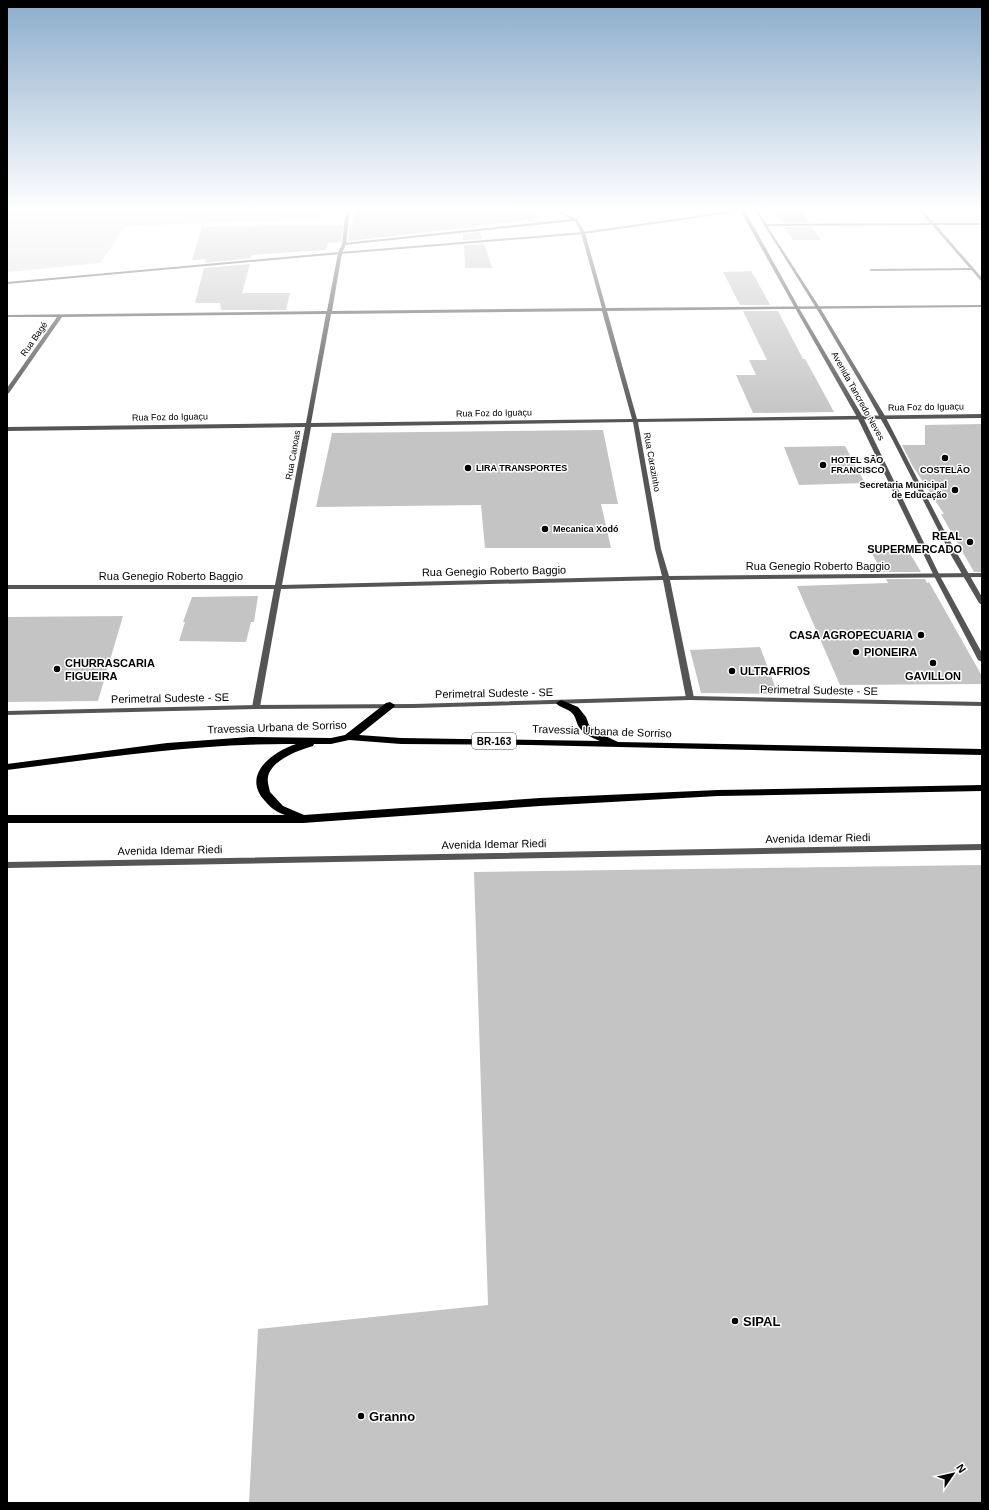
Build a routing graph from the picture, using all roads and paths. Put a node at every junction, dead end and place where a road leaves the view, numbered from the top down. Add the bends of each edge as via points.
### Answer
1 (68, 277) edge
2 (336, 277) edge
3 (595, 277) edge
4 (780, 277) edge
5 (799, 277) edge
6 (7, 283) edge
7 (982, 306) edge
8 (797, 308) junction
9 (818, 308) junction
10 (604, 310) junction
11 (329, 313) junction
12 (7, 316) edge
13 (60, 316) junction
14 (7, 392) edge
15 (982, 416) edge
16 (860, 417) junction
17 (882, 417) junction
18 (635, 420) junction
19 (308, 425) junction
20 (7, 428) edge
21 (965, 575) junction
22 (982, 575) edge
23 (937, 576) junction
24 (666, 578) junction
25 (7, 587) edge
26 (279, 587) junction
27 (982, 603) edge
28 (982, 660) edge
29 (690, 698) junction
30 (561, 703) junction
31 (982, 704) edge
32 (390, 705) junction
33 (256, 707) junction
34 (7, 712) edge
35 (349, 737) junction
36 (331, 741) junction
37 (618, 745) junction
38 (980, 751) edge
39 (7, 767) edge
40 (982, 788) edge
41 (7, 819) edge
42 (303, 819) junction
43 (982, 847) edge
44 (7, 865) edge

1 - 6 street
2 - 11 street, Rua Canoas
3 - 10 street, Rua Carazinho
4 - 8 street, Avenida Tancredo Neves
5 - 9 street, Avenida Tancredo Neves
7 - 9 street
8 - 9 street
8 - 10 street
8 - 16 street, Avenida Tancredo Neves
9 - 17 street, Avenida Tancredo Neves
10 - 11 street
10 - 18 street, Rua Carazinho
11 - 13 street
11 - 19 street, Rua Canoas
12 - 13 street
13 - 14 street, Rua Bagé
15 - 17 street, Rua Foz do Iguaçu
16 - 17 street, Rua Foz do Iguaçu
16 - 18 street, Rua Foz do Iguaçu
16 - 23 street, Avenida Tancredo Neves
17 - 21 street, Avenida Tancredo Neves
18 - 19 street, Rua Foz do Iguaçu
18 - 24 street, Rua Carazinho via 658,549
19 - 20 street, Rua Foz do Iguaçu
19 - 26 street, Rua Canoas
21 - 22 street, Rua Genegio Roberto Baggio
21 - 23 street, Rua Genegio Roberto Baggio
21 - 27 street, Avenida Tancredo Neves
23 - 24 street, Rua Genegio Roberto Baggio
23 - 28 street, Avenida Tancredo Neves
24 - 26 street, Rua Genegio Roberto Baggio
24 - 29 street, Rua Carazinho
25 - 26 street, Rua Genegio Roberto Baggio
26 - 33 street, Rua Canoas
29 - 30 street, Perimetral Sudeste - SE
29 - 31 street, Perimetral Sudeste - SE
30 - 32 street, Perimetral Sudeste - SE
30 - 37 highway via 574,709 584,726 593,734
32 - 33 street, Perimetral Sudeste - SE
32 - 35 highway
33 - 34 street, Perimetral Sudeste - SE
35 - 36 highway, Travessia Urbana de Sorriso / BR-163
35 - 37 highway, Travessia Urbana de Sorriso / BR-163 via 401,741
36 - 39 highway, Travessia Urbana de Sorriso / BR-163 via 250,740 167,746
36 - 42 highway via 301,745 277,757 263,774 264,793 279,809
37 - 38 highway, Travessia Urbana de Sorriso / BR-163
40 - 42 highway via 718,793 540,802
41 - 42 highway
43 - 44 street, Avenida Idemar Riedi

